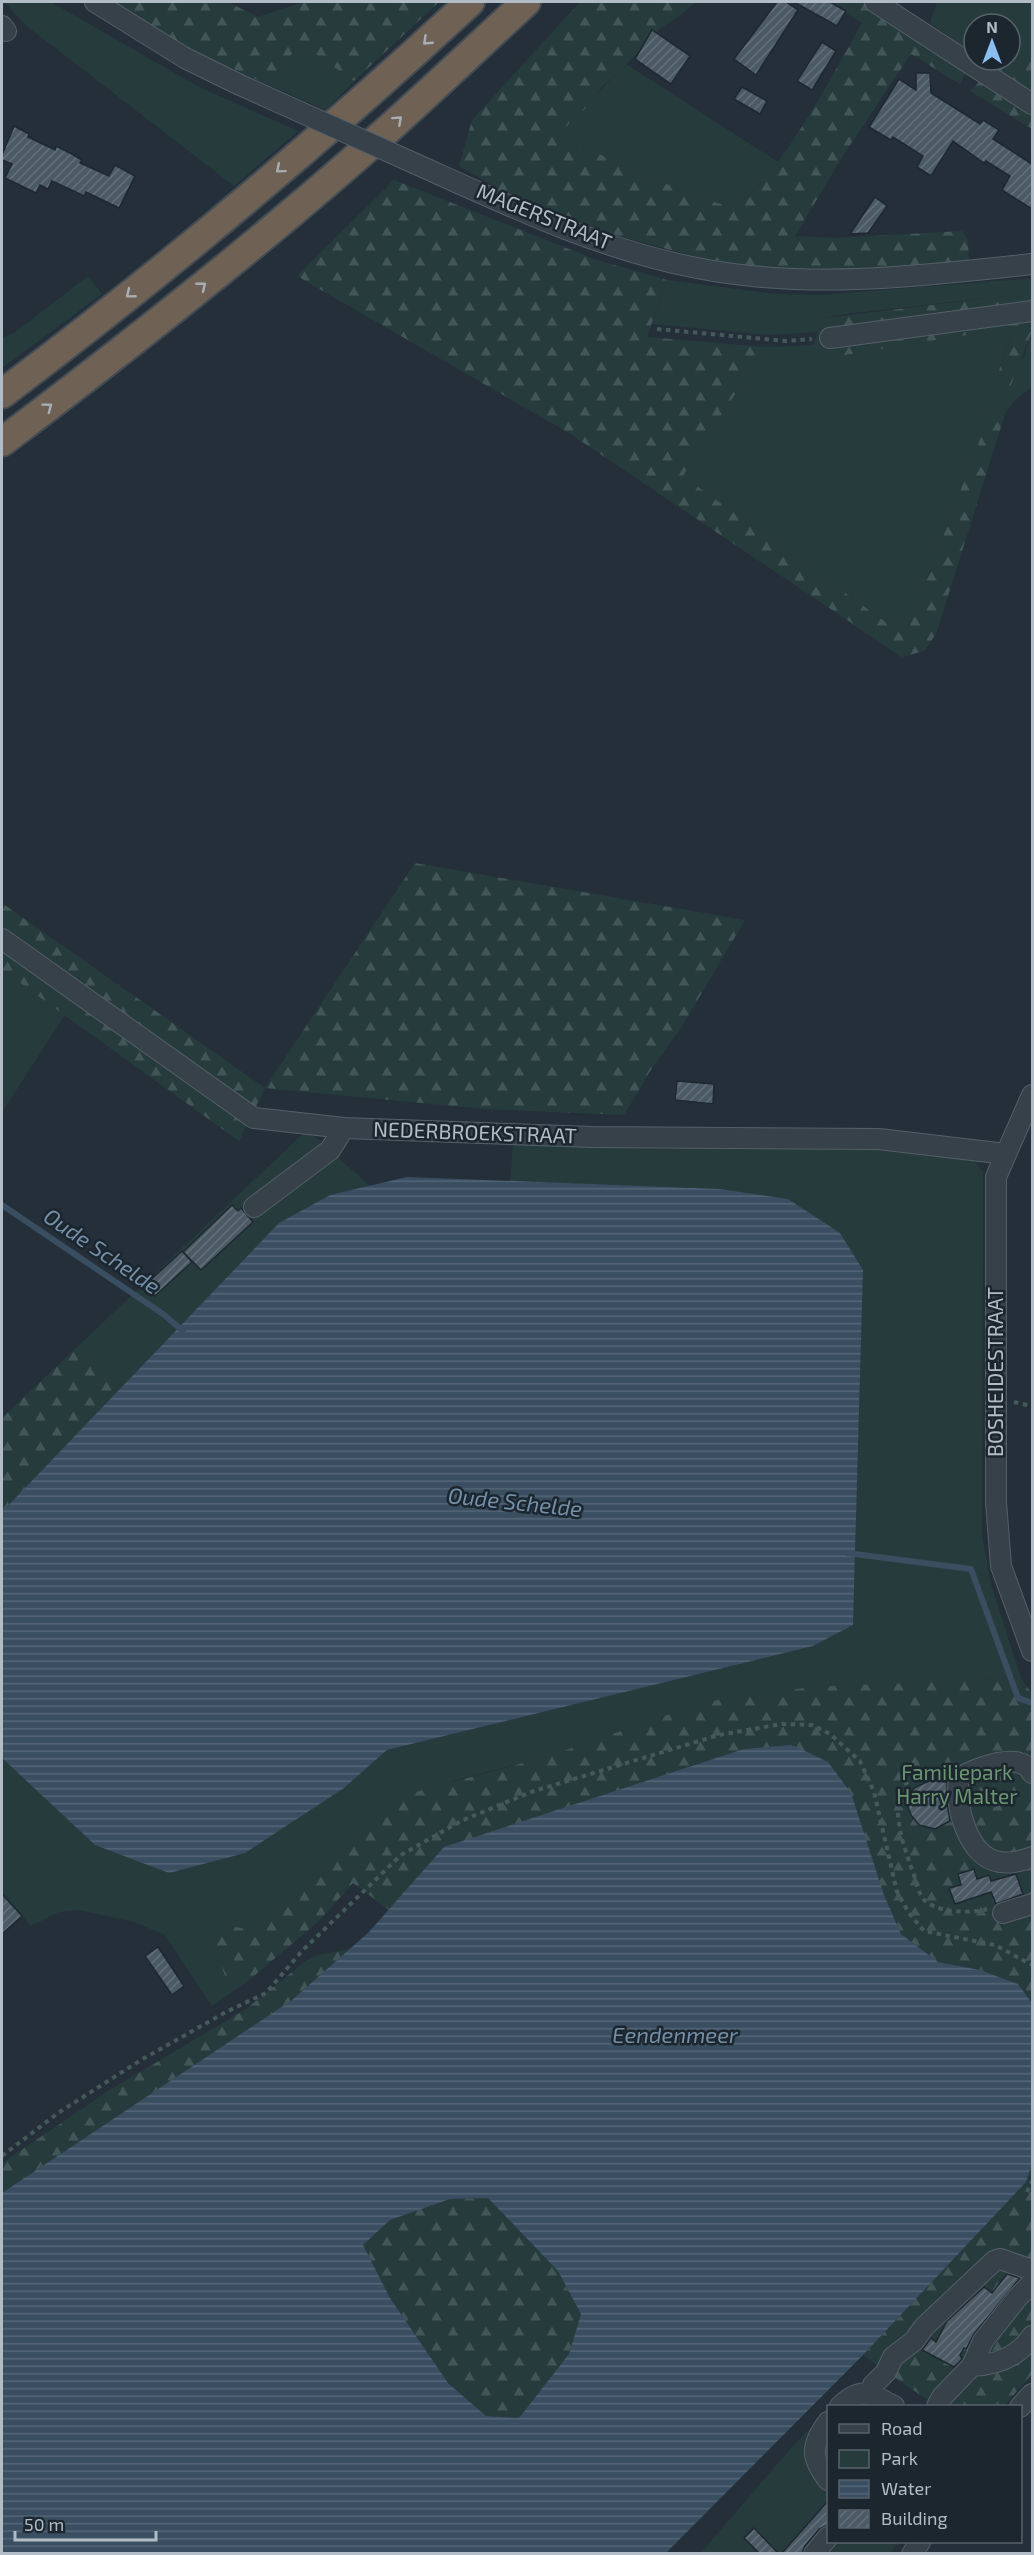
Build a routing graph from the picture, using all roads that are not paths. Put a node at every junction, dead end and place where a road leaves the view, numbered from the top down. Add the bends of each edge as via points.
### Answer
1 (95, 2) edge
2 (470, 2) edge
3 (526, 2) edge
4 (875, 2) edge
5 (1032, 104) edge
6 (1032, 264) edge
7 (1032, 311) edge
8 (830, 338) road end
9 (2, 394) edge
10 (2, 442) edge
11 (2, 939) edge
12 (1032, 1095) edge
13 (344, 1128) junction
14 (1006, 1154) junction
15 (254, 1208) dead end
16 (1032, 1651) edge
17 (1032, 1773) edge
18 (1031, 1863) edge
19 (1032, 1904) edge
20 (996, 1910) road end
21 (1032, 2270) edge
22 (1032, 2283) edge
23 (1032, 2336) edge
24 (972, 2366) junction
25 (871, 2393) junction
26 (841, 2405) edge
27 (892, 2405) edge
28 (938, 2405) edge
29 (827, 2423) edge
30 (827, 2479) edge
31 (827, 2538) edge
32 (814, 2553) edge

1 - 6 street, MAGERSTRAAT, bridge via 185,58 238,84 584,237 698,268 766,277 872,279
2 -> 9 highway via 379,86 202,235
10 -> 3 highway via 232,262 392,125
4 - 5 street
7 - 8 street
11 - 13 street, NEDERBROEKSTRAAT via 254,1118
12 - 14 street, BOSHEIDESTRAAT
13 - 14 street, NEDERBROEKSTRAAT via 592,1137 879,1139
13 - 15 street via 330,1150
14 - 16 street, BOSHEIDESTRAAT via 996,1177 996,1502 1001,1566
17 - 18 street via 1018,1762 988,1766 959,1778 959,1800 972,1842 986,1857 1000,1862
19 - 20 street
21 - 25 street via 1000,2259 994,2261 893,2357
22 - 24 street via 983,2341
23 - 24 street via 1018,2353 985,2366
24 - 28 street
25 - 26 street via 860,2393
25 - 27 street
29 - 30 street via 815,2441 814,2455
31 - 32 street

